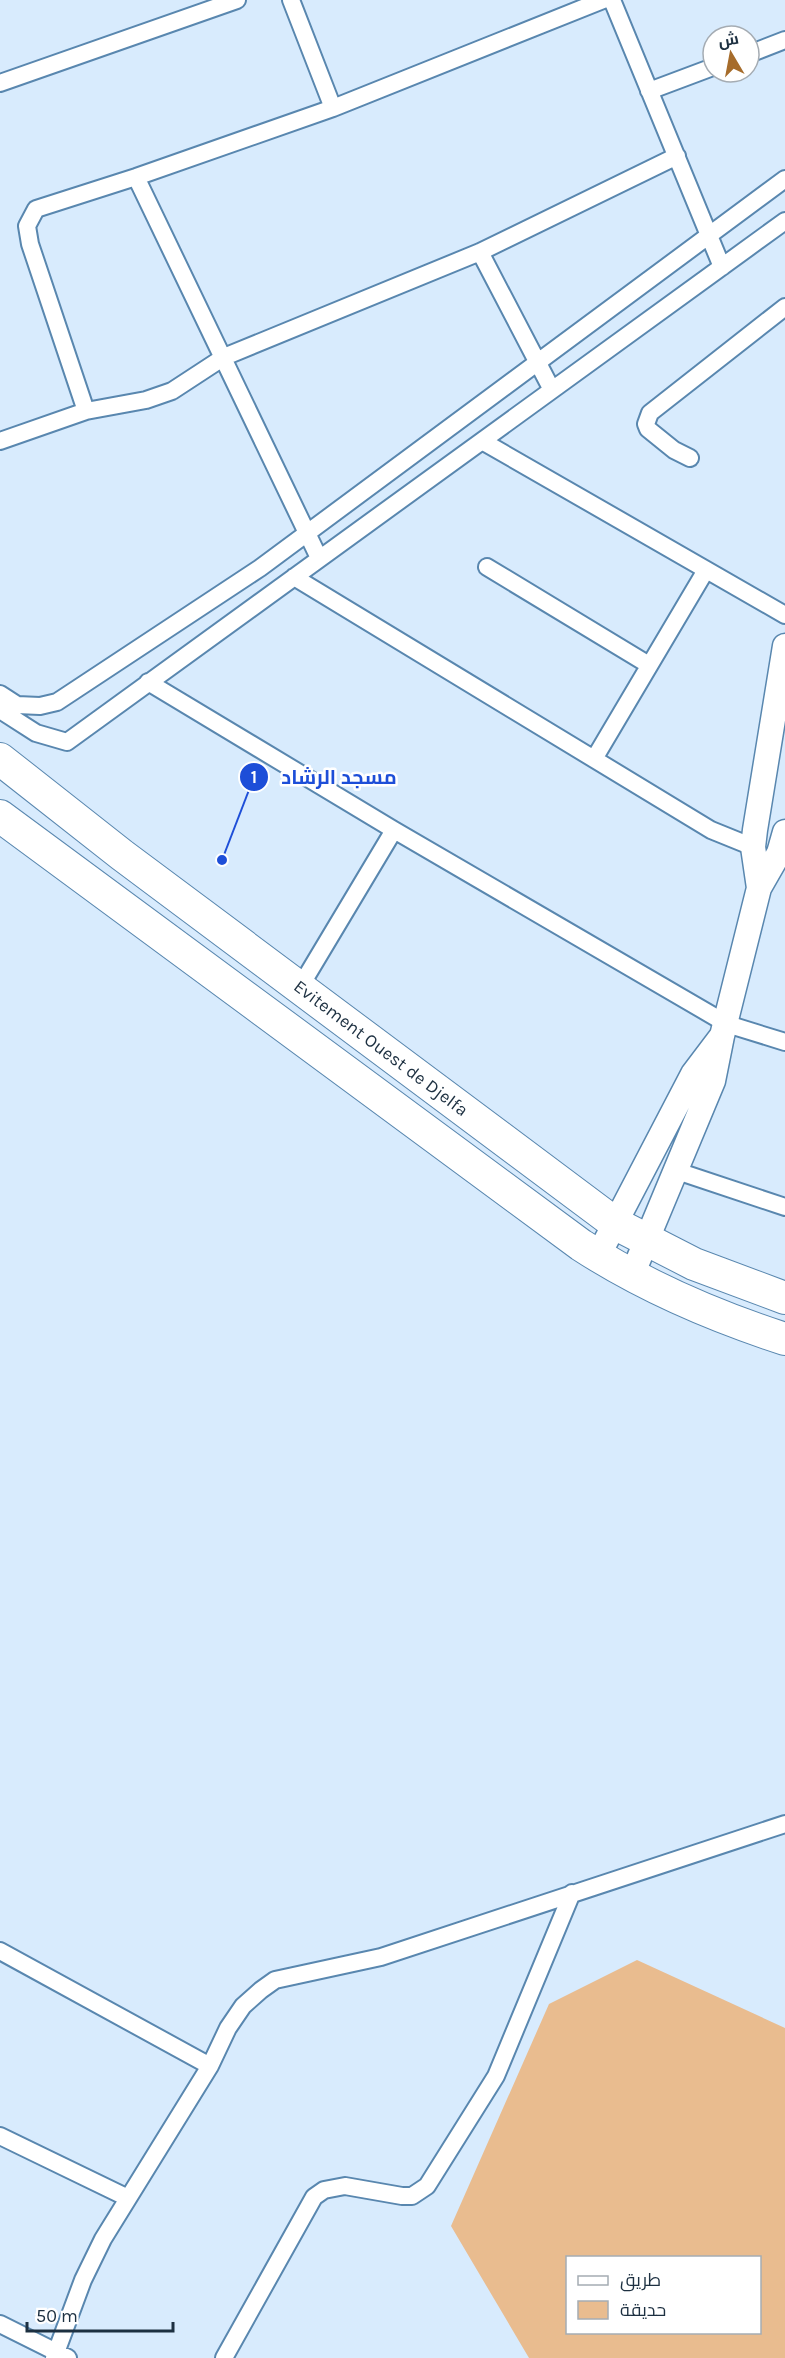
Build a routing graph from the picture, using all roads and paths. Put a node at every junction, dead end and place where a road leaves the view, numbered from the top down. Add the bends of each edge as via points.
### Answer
1 (237, 0) edge
2 (291, 0) edge
3 (603, 0) edge
4 (612, 0) edge
5 (785, 40) edge
6 (761, 49) edge
7 (701, 72) edge
8 (0, 83) edge
9 (649, 91) junction
10 (333, 108) junction
11 (677, 156) junction
12 (136, 177) junction
13 (785, 179) edge
14 (785, 221) edge
15 (710, 235) junction
16 (480, 252) junction
17 (723, 267) junction
18 (785, 307) edge
19 (224, 357) junction
20 (538, 362) junction
21 (552, 390) junction
22 (86, 411) junction
23 (0, 441) edge
24 (482, 441) junction
25 (690, 458) dead end
26 (307, 533) junction
27 (320, 558) junction
28 (487, 567) dead end
29 (706, 570) junction
30 (294, 577) junction
31 (785, 615) edge
32 (785, 646) edge
33 (649, 665) junction
34 (148, 682) junction
35 (0, 694) edge
36 (0, 710) edge
37 (0, 759) edge
38 (594, 759) junction
39 (0, 816) edge
40 (394, 830) junction
41 (785, 836) edge
42 (753, 847) junction
43 (771, 879) edge
44 (300, 987) junction
45 (725, 1030) junction
46 (785, 1042) edge
47 (677, 1172) junction
48 (785, 1208) edge
49 (616, 1224) junction
50 (648, 1241) junction
51 (598, 1256) junction
52 (632, 1275) junction
53 (785, 1298) edge
54 (785, 1339) edge
55 (785, 1824) edge
56 (572, 1893) junction
57 (0, 1951) edge
58 (210, 2066) junction
59 (0, 2136) edge
60 (128, 2198) junction
61 (0, 2324) edge
62 (59, 2356) edge
63 (224, 2358) edge

1 - 8 street
2 - 10 street
3 - 10 street
4 - 9 street
5 - 6 street
7 - 9 street
9 - 11 street
10 - 12 street
11 - 15 street
11 - 16 street
12 - 19 street
12 - 22 street via 36,209 27,226
13 - 15 street
14 - 17 street
15 - 17 street
15 - 20 street
16 - 19 street
16 - 20 street
17 - 21 street
18 - 25 street via 650,413 648,429
19 - 22 street via 172,391
19 - 26 street
20 - 21 street
20 - 26 street
21 - 24 street
22 - 23 street
24 - 27 street
24 - 29 street
26 - 27 street
26 - 35 street via 57,702 17,705
27 - 30 street
28 - 33 street
29 - 31 street
29 - 33 street
30 - 34 street
30 - 38 street
32 - 42 street
33 - 38 street
34 - 36 street via 67,742 36,733
34 - 40 street
37 - 44 highway, Evitement Ouest de Djelfa
38 - 42 street via 711,830
39 - 51 highway
40 - 44 street
40 - 45 street
41 - 43 street
42 - 43 street
43 - 45 street
44 - 49 highway, Evitement Ouest de Djelfa
45 - 46 street
45 - 47 street via 713,1081
45 - 49 street via 693,1074
47 - 48 street
47 - 50 street
49 - 50 highway, Evitement Ouest de Djelfa
49 - 51 street
50 - 52 street
50 - 53 highway, Evitement Ouest de Djelfa via 694,1264
51 - 52 highway
52 - 54 highway via 685,1302
55 - 56 street
56 - 58 street via 381,1957 275,1980 243,2006
56 - 63 street via 496,2076 427,2186 412,2196 345,2186 324,2190 314,2197
57 - 58 street
58 - 60 street
59 - 60 street
60 - 62 street via 83,2280
61 - 62 street

